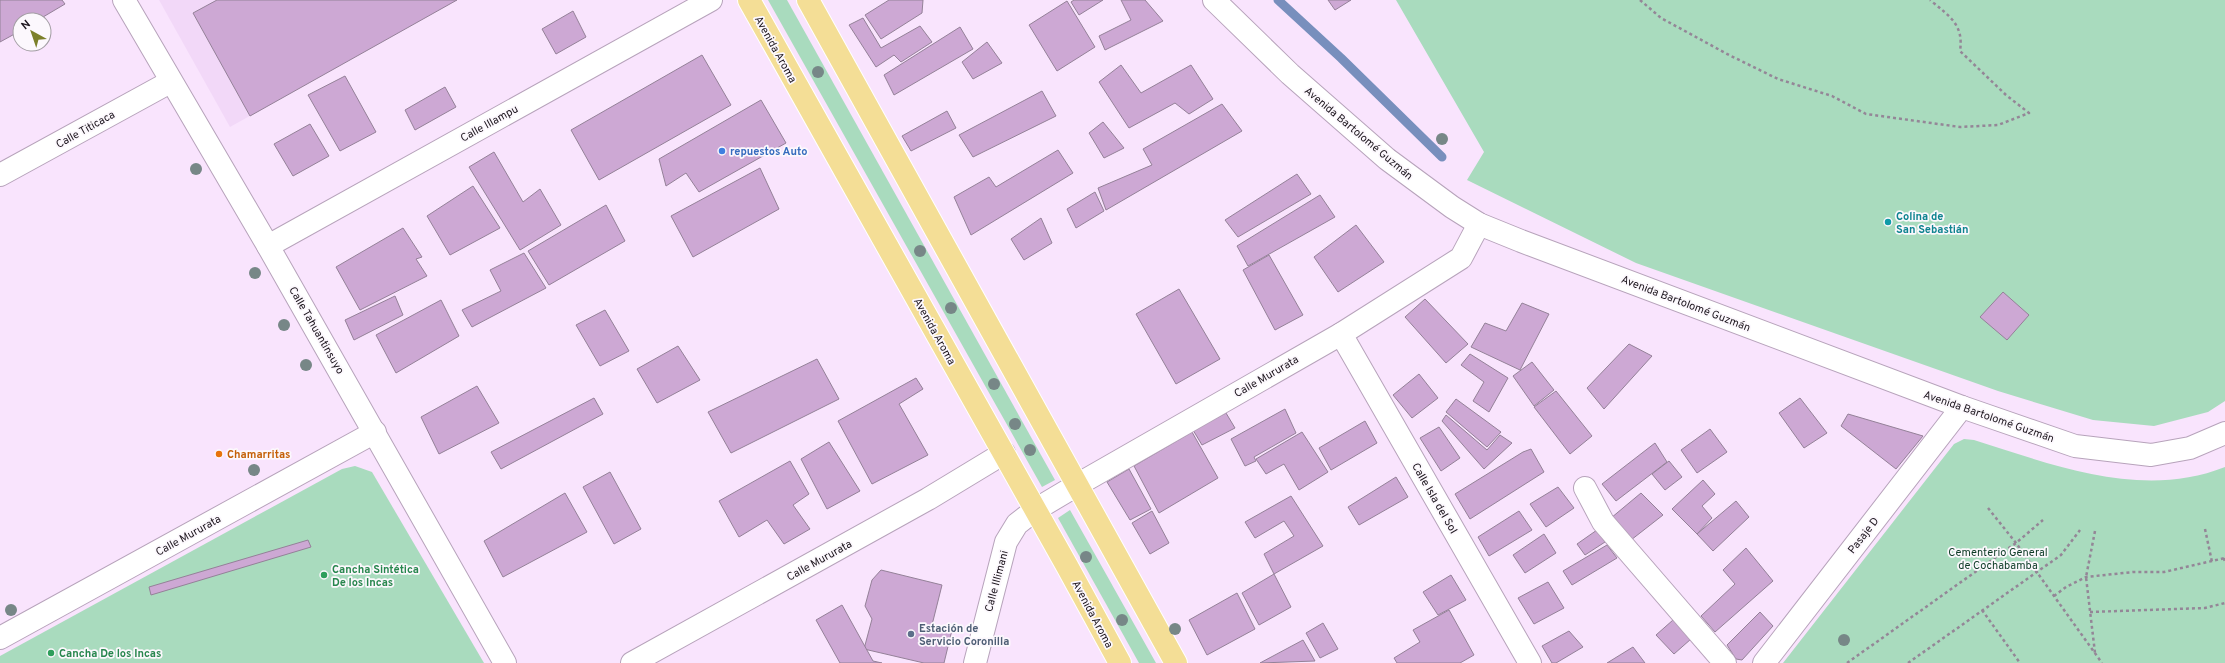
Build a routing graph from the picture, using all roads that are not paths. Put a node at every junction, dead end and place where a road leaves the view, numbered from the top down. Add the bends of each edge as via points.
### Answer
1 (124, 0) edge
2 (711, 0) edge
3 (749, 0) edge
4 (808, 0) edge
5 (1214, 0) edge
6 (170, 82) junction
7 (0, 176) edge
8 (1479, 224) junction
9 (268, 246) junction
10 (1341, 334) junction
11 (1962, 407) junction
12 (375, 432) junction
13 (2225, 434) edge
14 (1004, 453) junction
15 (1078, 485) junction
16 (1585, 488) dead end
17 (1035, 510) junction
18 (0, 638) edge
19 (505, 663) edge
20 (632, 663) edge
21 (975, 663) edge
22 (1120, 663) edge
23 (1176, 663) edge
24 (1530, 663) edge
25 (1725, 663) edge
26 (1764, 663) edge

1 - 6 street, Calle Tahuantinsuyo
2 - 9 street, Calle Illampu
3 - 14 main road, Avenida Aroma
4 - 15 main road
5 - 8 street, Avenida Bartolomé Guzmán via 1290,74 1387,159
6 - 7 street, Calle Titicaca
6 - 9 street, Calle Tahuantinsuyo
8 - 10 street, Calle Mururata via 1461,258
8 - 11 street, Avenida Bartolomé Guzmán
9 - 12 street, Calle Tahuantinsuyo
10 - 15 street, Calle Mururata
10 - 24 street, Calle Isla del Sol
11 - 13 street, Avenida Bartolomé Guzmán via 2075,446 2151,455 2190,448
11 - 26 street, Pasaje D
12 - 18 street, Calle Mururata
12 - 19 street, Calle Tahuantinsuyo
14 - 17 main road, Avenida Aroma
14 - 20 street, Calle Mururata via 928,499
15 - 17 street, Calle Mururata
15 - 23 main road
16 - 25 street via 1604,522
17 - 21 street, Calle Illimani via 1017,524 1006,542
17 - 22 main road, Avenida Aroma

